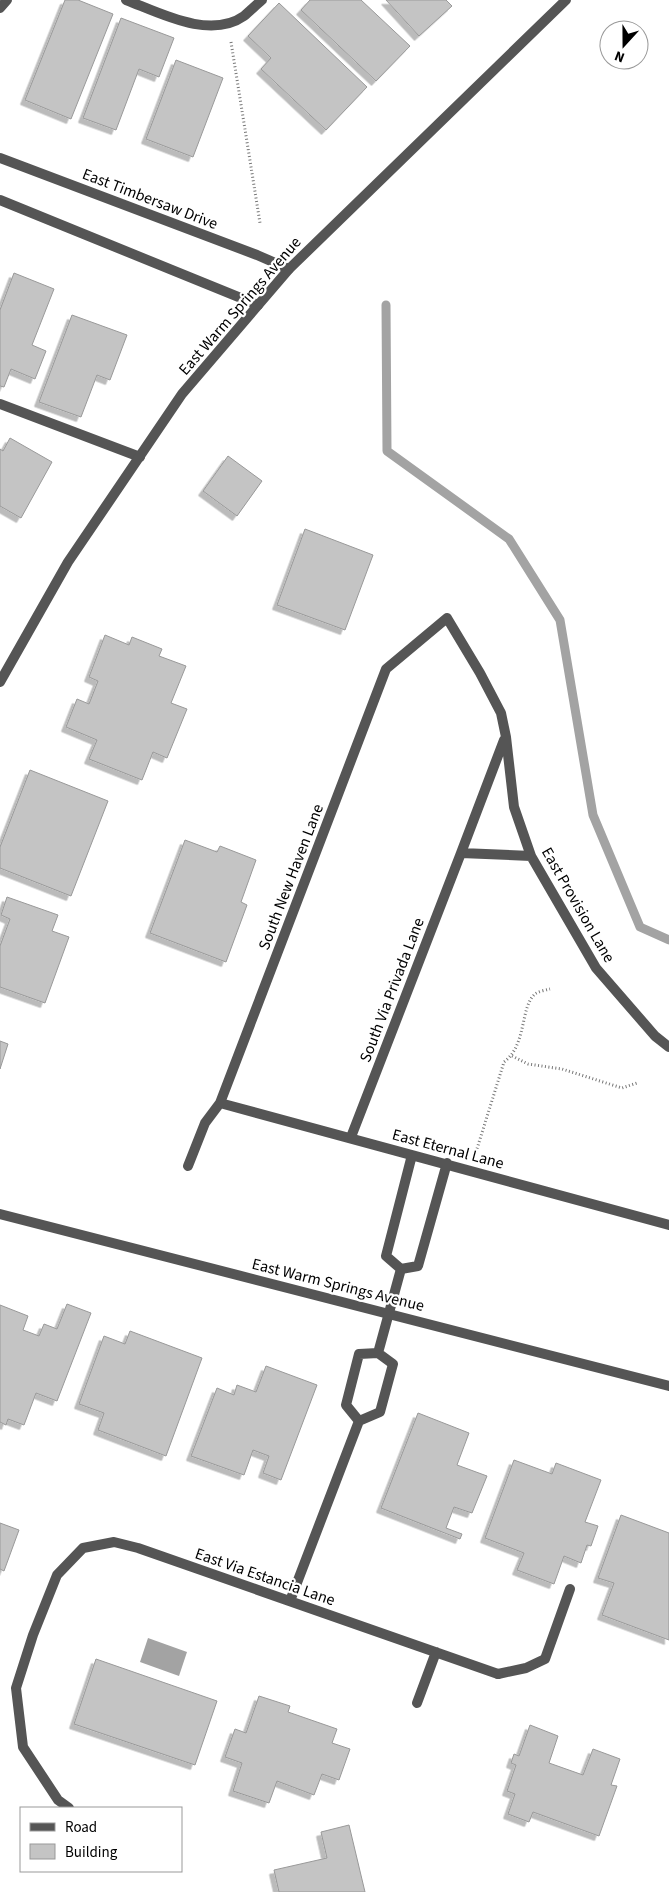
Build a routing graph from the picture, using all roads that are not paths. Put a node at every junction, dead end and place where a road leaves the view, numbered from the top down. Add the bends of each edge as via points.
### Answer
1 (8, 0) edge
2 (126, 0) edge
3 (262, 0) edge
4 (566, 0) edge
5 (0, 8) edge
6 (0, 158) edge
7 (0, 200) edge
8 (289, 269) junction
9 (258, 305) junction
10 (0, 404) edge
11 (140, 457) junction
12 (447, 618) joint
13 (0, 682) edge
14 (506, 737) junction
15 (461, 853) junction
16 (530, 856) junction
17 (669, 1047) edge
18 (220, 1103) junction
19 (351, 1137) junction
20 (412, 1155) junction
21 (447, 1163) junction
22 (188, 1166) dead end
23 (0, 1214) edge
24 (669, 1225) edge
25 (401, 1269) junction
26 (390, 1314) junction
27 (378, 1353) junction
28 (669, 1386) edge
29 (359, 1421) junction
30 (570, 1589) dead end
31 (290, 1602) junction
32 (436, 1652) junction
33 (416, 1703) dead end
34 (68, 1807) edge

1 - 5 street
2 - 3 street via 189,23 217,26 243,17
4 - 8 street, East Warm Springs Avenue
6 - 8 street, East Timbersaw Drive
7 - 9 street
8 - 9 street, East Warm Springs Avenue
9 - 11 street, East Warm Springs Avenue via 182,394
10 - 11 street
11 - 13 street, East Warm Springs Avenue via 68,562
12 - 14 street, East Provision Lane via 500,713
12 - 18 street, South New Haven Lane via 386,670
14 - 15 street, South Via Privada Lane
14 - 16 street, East Provision Lane via 514,807
15 - 16 street
15 - 19 street, South Via Privada Lane
16 - 17 street, East Provision Lane via 596,968 655,1036
18 - 19 street, East Eternal Lane
18 - 22 street, South New Haven Lane via 205,1123
19 - 20 street, East Eternal Lane
20 - 21 street, East Eternal Lane
20 - 25 street via 386,1256
21 - 24 street, East Eternal Lane
21 - 25 street via 418,1266
23 - 26 street, East Warm Springs Avenue
25 - 26 street
26 - 27 street
26 - 28 street, East Warm Springs Avenue
27 - 29 street via 393,1364 380,1412
27 - 29 street via 359,1354 346,1405
29 - 31 street
30 - 32 street, East Via Estancia Lane via 545,1658 526,1668 498,1674
31 - 32 street, East Via Estancia Lane
31 - 34 street, East Via Estancia Lane via 138,1548 114,1542 83,1548 57,1576 16,1688 23,1748 58,1800
32 - 33 street

